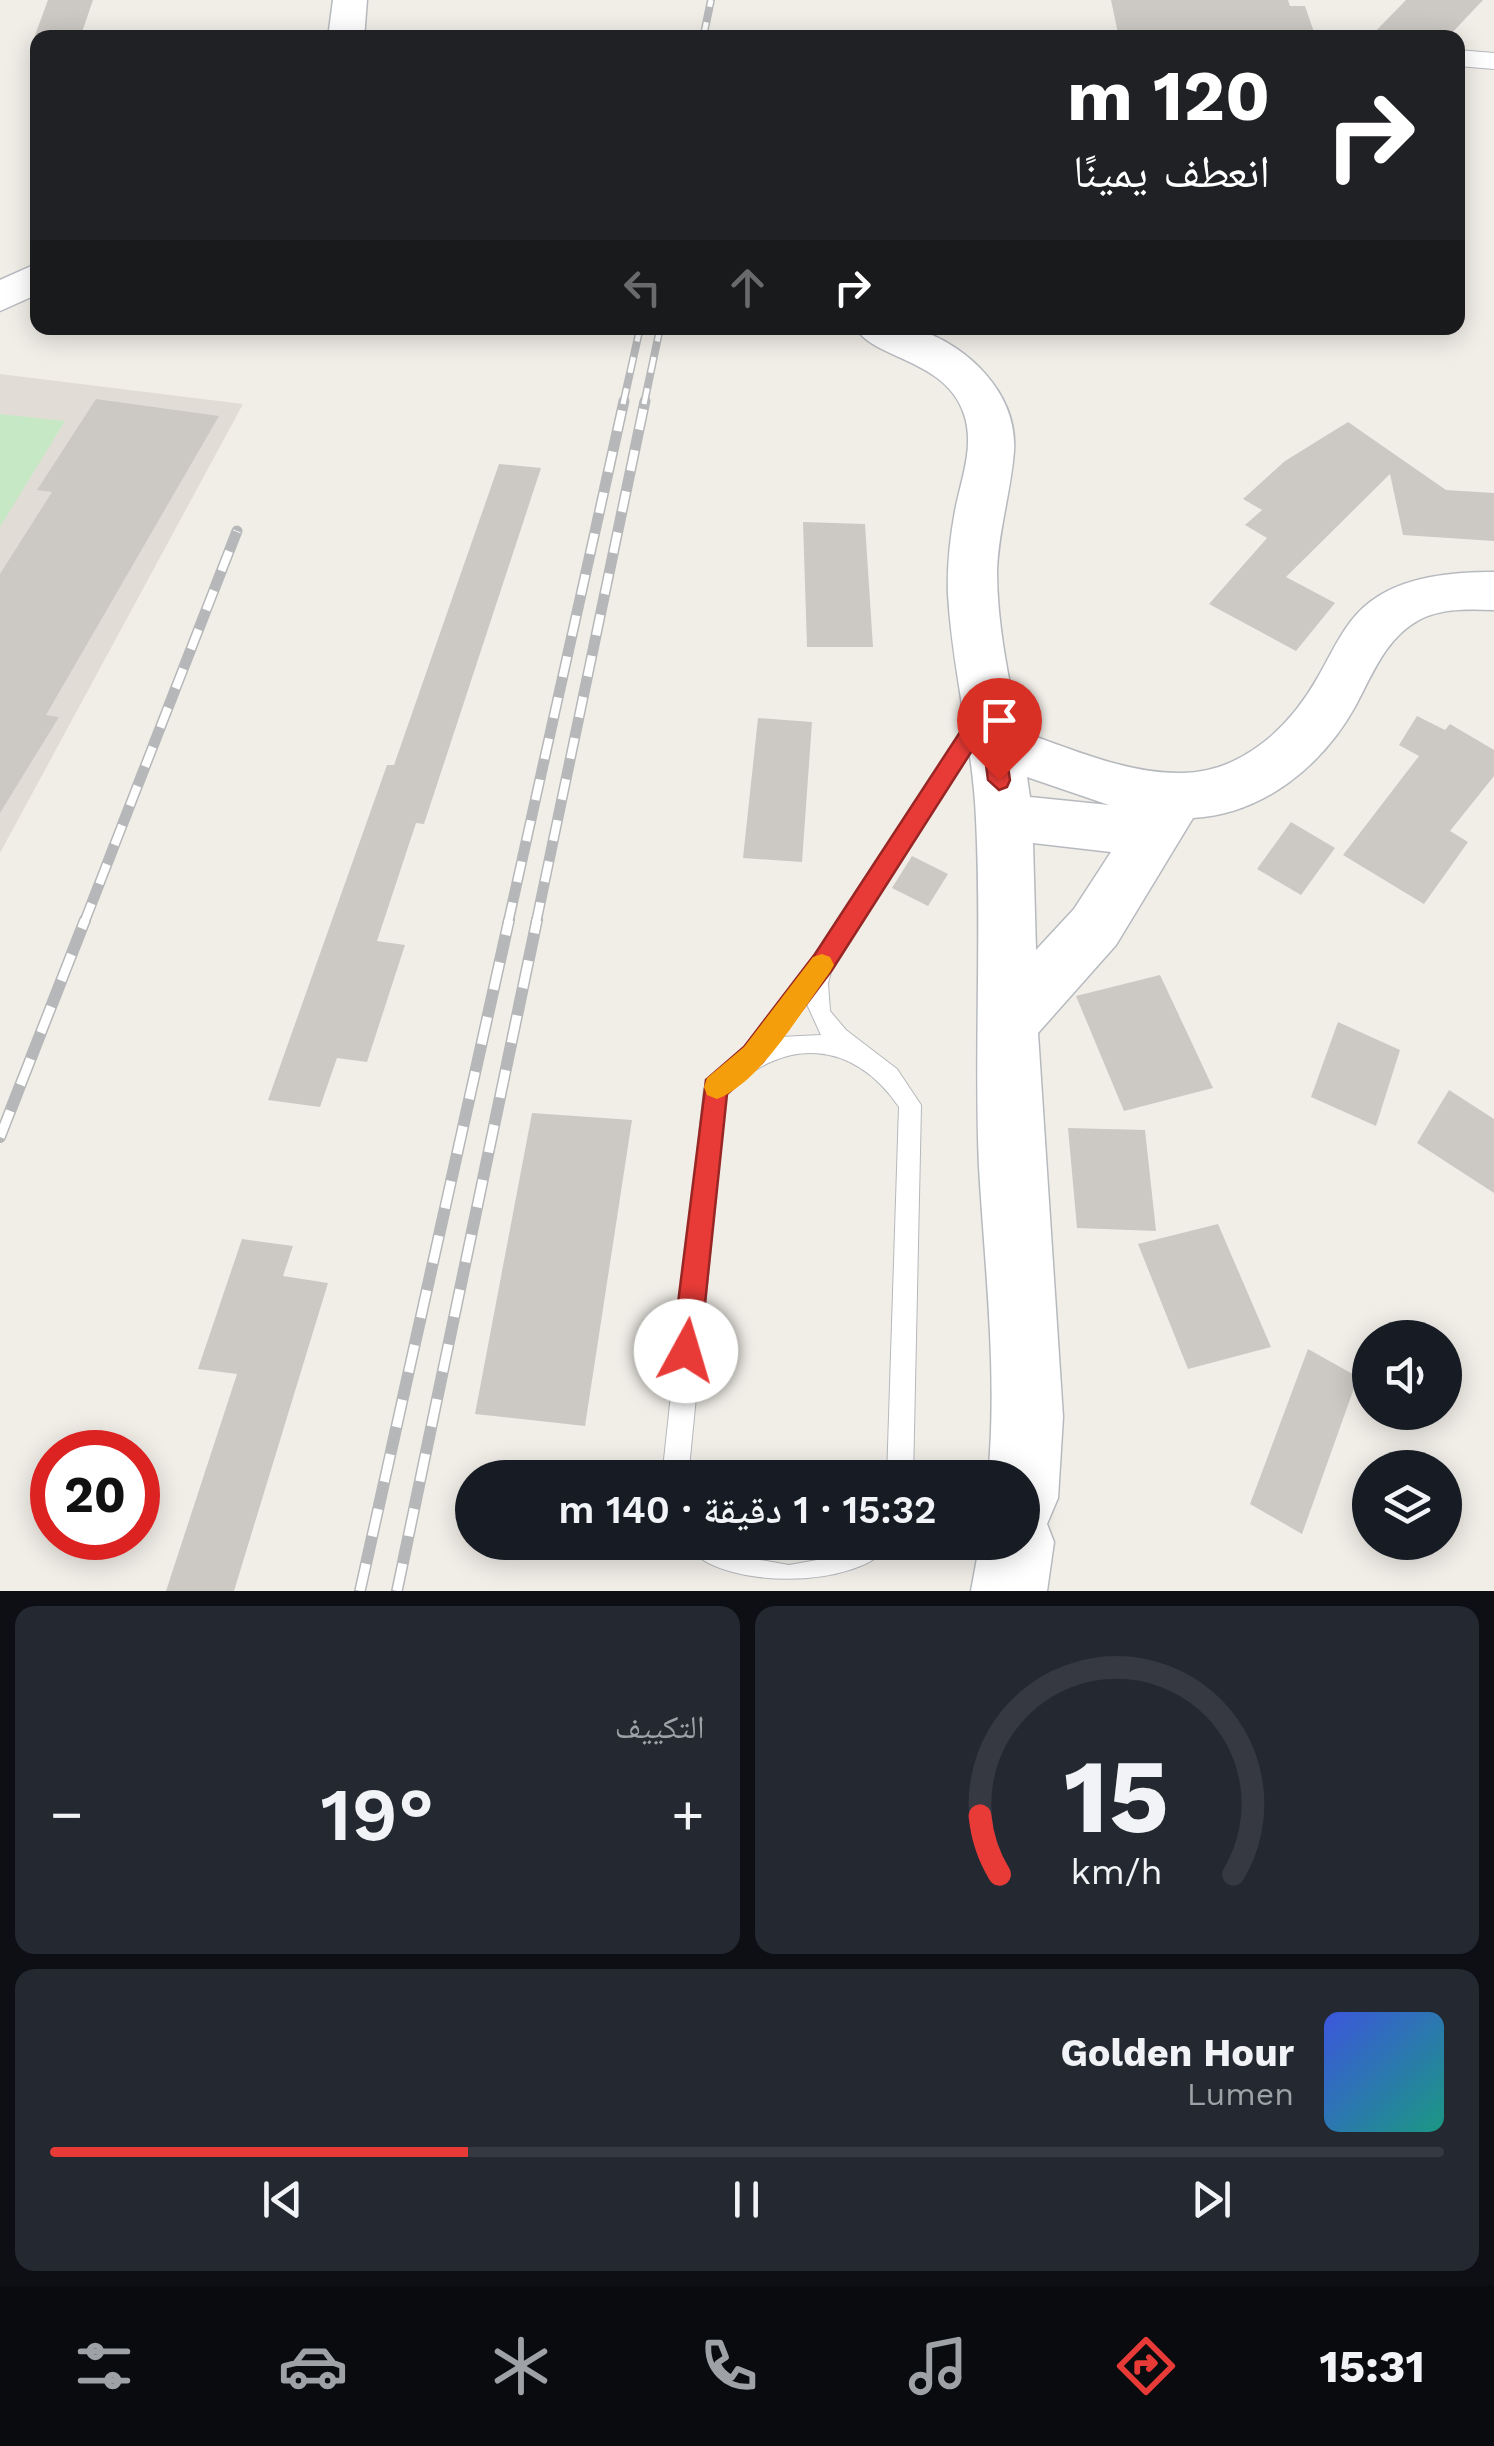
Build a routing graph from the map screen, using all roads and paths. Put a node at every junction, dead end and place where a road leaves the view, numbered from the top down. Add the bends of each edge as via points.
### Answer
1 (350, 0) edge
2 (347, 30) edge
3 (1465, 59) edge
4 (1494, 61) edge
5 (30, 281) edge
6 (0, 298) edge
7 (892, 335) edge
8 (1494, 591) edge
9 (992, 725) junction
10 (1166, 814) junction
11 (1004, 817) junction
12 (824, 962) junction
13 (1006, 1025) junction
14 (854, 1052) junction
15 (753, 1055) junction
16 (677, 1460) edge
17 (900, 1460) edge
18 (1027, 1460) edge
19 (715, 1560) edge
20 (861, 1560) edge
21 (1014, 1560) edge
22 (1009, 1591) edge

1 - 2 main road
3 - 4 street
5 - 6 main road
7 - 9 main road via 955,369 988,420 991,454 972,589
8 - 10 main road via 1441,592 1398,609 1374,627 1313,730 1292,751 1226,792
9 - 10 main road via 1136,787
9 - 11 main road
9 - 12 lane
10 - 11 main road
10 - 13 main road via 1095,927
11 - 13 main road
12 - 14 lane via 820,1011
12 - 15 lane
13 - 18 main road via 1025,1295
14 - 15 lane via 803,1043
14 - 17 lane via 896,1083 910,1104
15 - 16 lane via 715,1088
19 - 20 lane via 746,1581 787,1589 829,1583
21 - 22 main road

